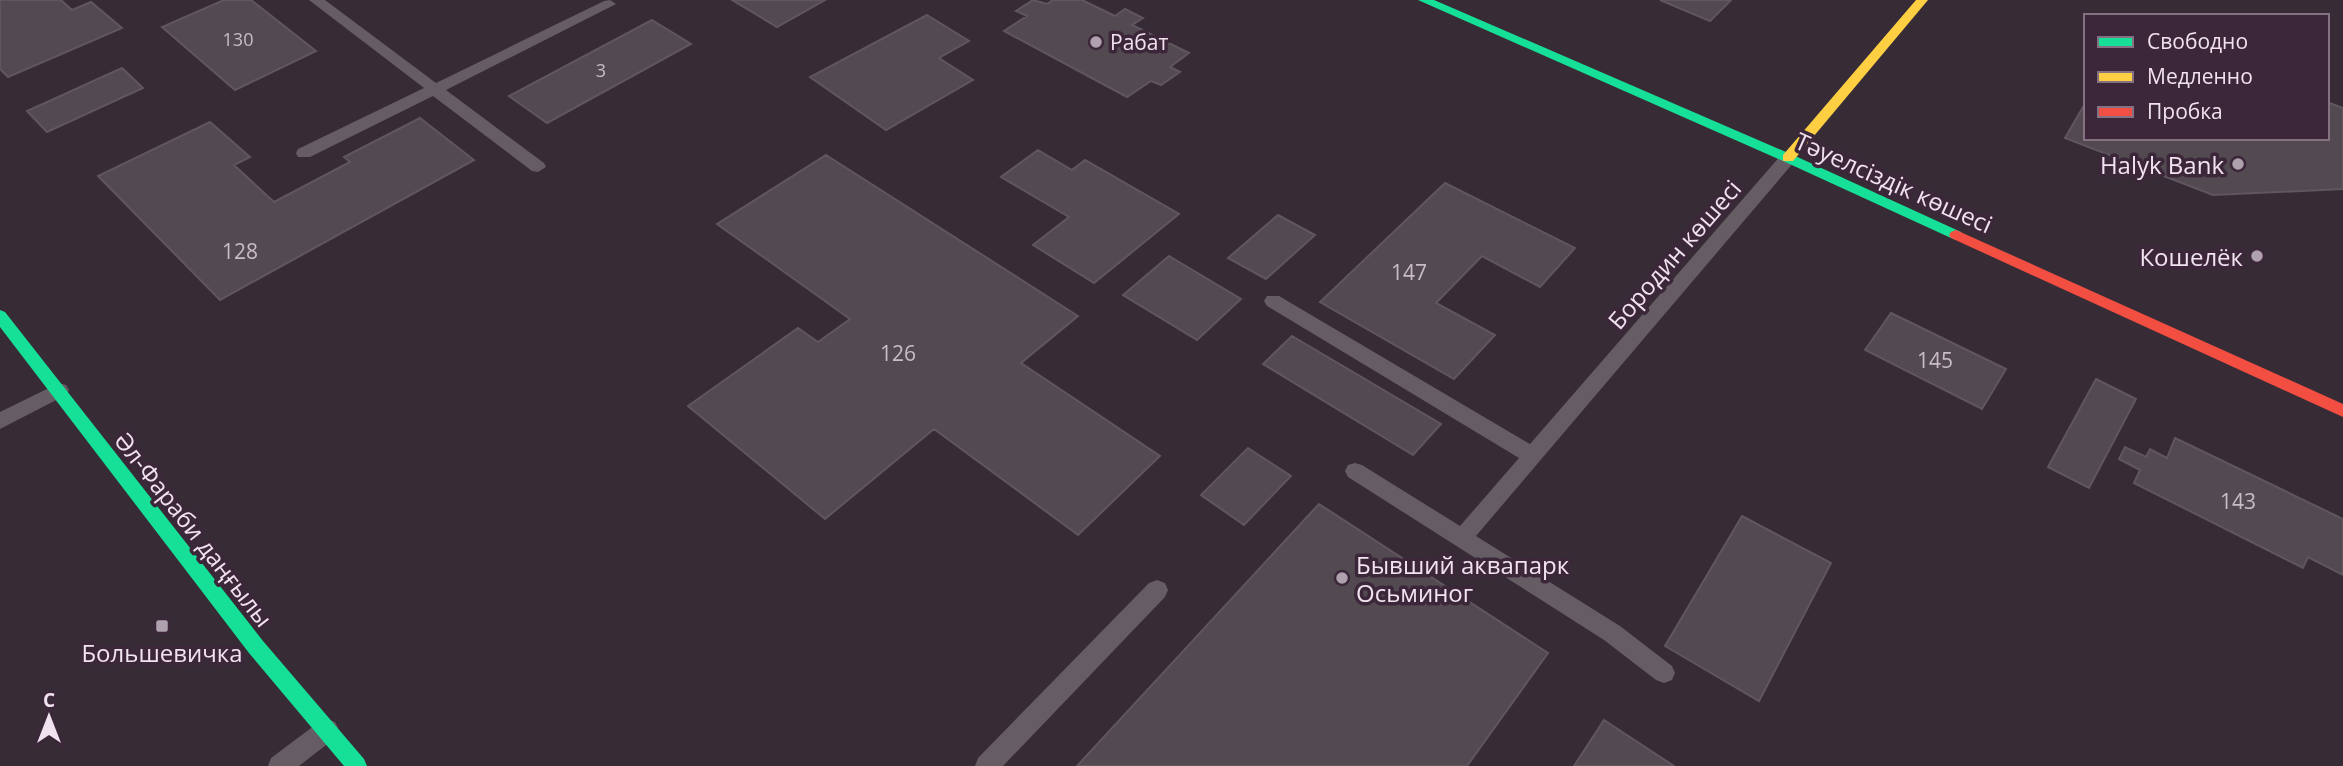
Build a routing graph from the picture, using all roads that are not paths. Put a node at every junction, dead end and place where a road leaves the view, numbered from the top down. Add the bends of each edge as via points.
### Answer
1 (316, 0) edge
2 (1424, 0) edge
3 (1922, 0) edge
4 (609, 4) dead end
5 (434, 90) junction
6 (304, 153) dead end
7 (1788, 158) junction
8 (537, 167) dead end
9 (1273, 301) dead end
10 (0, 316) edge
11 (58, 390) junction
12 (2343, 411) edge
13 (0, 421) edge
14 (1533, 456) junction
15 (1355, 471) dead end
16 (1462, 538) junction
17 (1157, 590) dead end
18 (1664, 673) dead end
19 (328, 729) junction
20 (280, 766) edge
21 (357, 766) edge
22 (986, 766) edge

1 - 5 lane
2 - 7 main road, Тәуелсіздік көшесі
3 - 7 main road, Бородин көшесі
4 - 5 lane
5 - 6 lane
5 - 8 lane
7 - 12 main road, Тәуелсіздік көшесі
7 - 14 lane, Бородин көшесі
9 - 14 lane
10 - 11 main road, Әл-Фараби даңғылы
11 - 13 lane
11 - 19 main road, Әл-Фараби даңғылы via 256,647
14 - 16 lane, Бородин көшесі
15 - 16 lane
16 - 18 lane via 1612,633
17 - 22 lane
19 - 20 lane
19 - 21 main road, Әл-Фараби даңғылы

